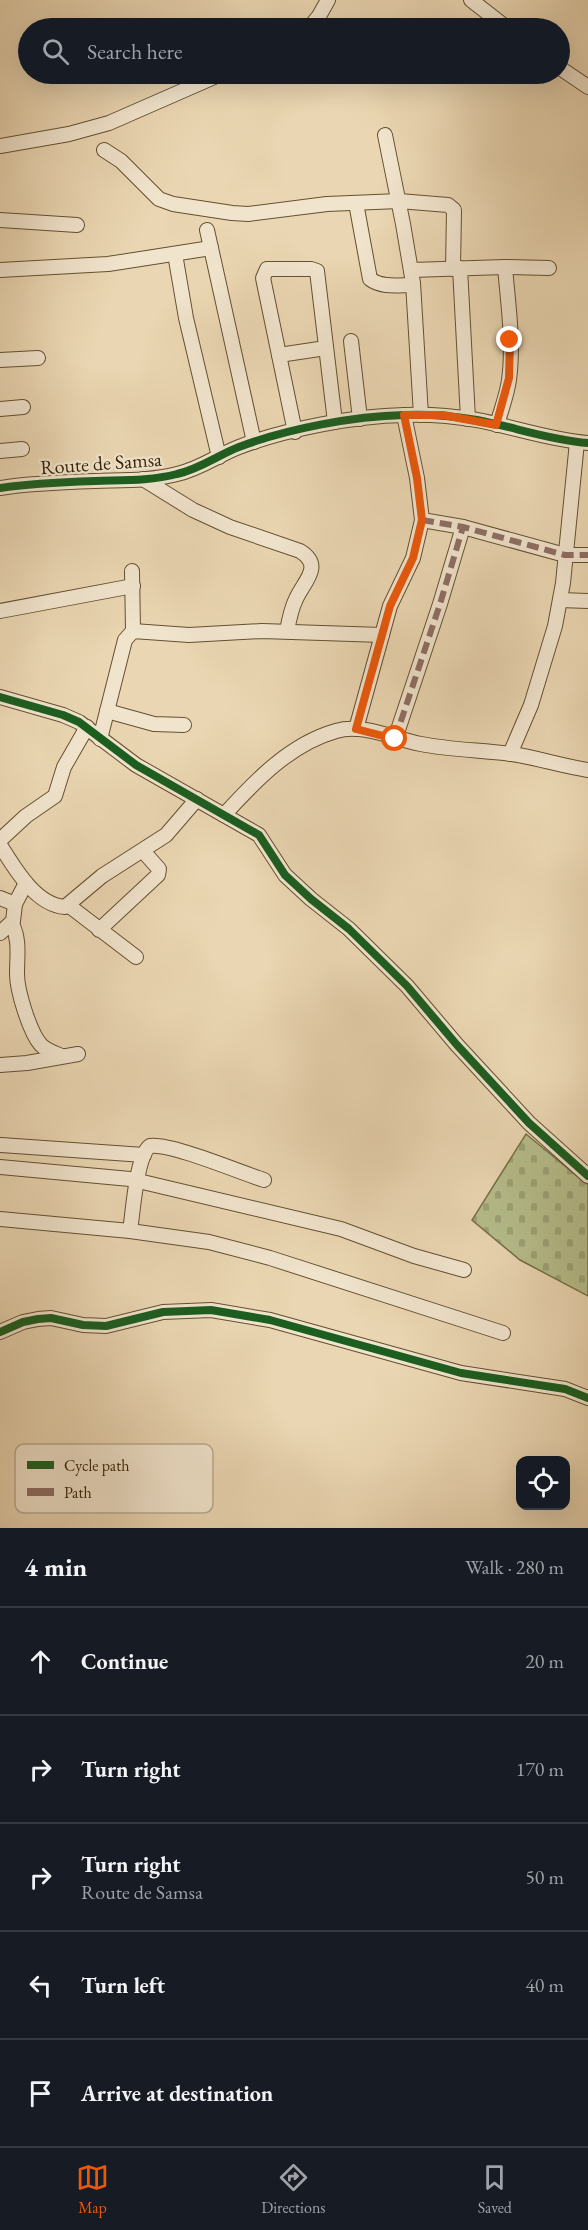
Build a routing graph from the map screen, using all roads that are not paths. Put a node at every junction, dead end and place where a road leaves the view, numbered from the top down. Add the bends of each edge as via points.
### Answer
1 (471, 0) edge
2 (494, 18) edge
3 (570, 75) edge
4 (198, 84) edge
5 (588, 87) edge
6 (385, 135) dead end
7 (0, 146) edge
8 (104, 150) dead end
9 (399, 201) junction
10 (356, 203) junction
11 (0, 220) edge
12 (77, 225) dead end
13 (207, 230) dead end
14 (211, 248) junction
15 (175, 254) junction
16 (505, 267) junction
17 (549, 268) dead end
18 (457, 269) junction
19 (0, 270) edge
20 (411, 270) junction
21 (413, 285) junction
22 (351, 341) dead end
23 (326, 348) junction
24 (279, 355) junction
25 (38, 358) dead end
26 (0, 360) edge
27 (23, 407) dead end
28 (0, 409) edge
29 (404, 415) junction
30 (421, 415) junction
31 (360, 419) junction
32 (468, 419) junction
33 (336, 422) junction
34 (496, 425) junction
35 (295, 432) junction
36 (254, 442) junction
37 (582, 443) edge
38 (22, 449) dead end
39 (0, 451) edge
40 (219, 457) junction
41 (143, 479) junction
42 (0, 488) edge
43 (422, 520) junction
44 (463, 527) junction
45 (565, 555) junction
46 (588, 555) edge
47 (132, 571) dead end
48 (132, 586) junction
49 (561, 600) junction
50 (588, 601) edge
51 (0, 611) edge
52 (133, 631) junction
53 (287, 631) junction
54 (382, 635) junction
55 (0, 697) edge
56 (107, 711) junction
57 (184, 725) dead end
58 (87, 727) junction
59 (356, 729) junction
60 (100, 739) junction
61 (395, 739) junction
62 (510, 754) junction
63 (588, 770) edge
64 (197, 799) junction
65 (224, 815) junction
66 (0, 843) edge
67 (143, 851) junction
68 (26, 883) junction
69 (0, 898) edge
70 (15, 904) junction
71 (68, 905) junction
72 (12, 924) junction
73 (99, 930) junction
74 (0, 933) edge
75 (136, 957) dead end
76 (78, 1054) dead end
77 (62, 1056) junction
78 (0, 1065) edge
79 (0, 1144) edge
80 (144, 1155) junction
81 (1, 1167) edge
82 (588, 1176) edge
83 (264, 1180) dead end
84 (138, 1182) junction
85 (0, 1219) edge
86 (130, 1231) junction
87 (464, 1270) dead end
88 (0, 1332) edge
89 (503, 1333) dead end
90 (588, 1398) edge

1 - 2 street
3 - 5 street
4 - 7 street via 109,123
6 - 9 street
8 - 10 street via 121,161 159,199 173,204 248,214
9 - 10 street
9 - 18 street via 453,208
9 - 20 street
10 - 21 street via 370,279 387,285
11 - 12 street
13 - 14 street
14 - 15 street
14 - 36 street
15 - 19 street via 108,264
15 - 40 street
16 - 17 street
16 - 18 street
16 - 34 street via 510,367
18 - 20 street
18 - 32 street
20 - 21 street
21 - 30 street
22 - 31 street
23 - 24 street
23 - 24 street via 317,271 267,269 262,279
23 - 33 street
24 - 35 street
25 - 26 street
27 - 28 street
29 - 30 street, Route de Samsa
29 - 31 street, Route de Samsa
29 - 43 street
30 - 32 street, Route de Samsa
31 - 33 street, Route de Samsa
32 - 34 street, Route de Samsa
33 - 35 street, Route de Samsa
34 - 37 street, Route de Samsa
35 - 36 street, Route de Samsa
36 - 40 street, Route de Samsa
37 - 45 street
38 - 39 street
40 - 41 street, Route de Samsa via 177,474
41 - 42 street, Route de Samsa
41 - 53 street via 230,528 308,556 310,575 293,604
43 - 44 street
43 - 54 street via 413,558 390,606
44 - 45 street
44 - 61 street
45 - 46 street
45 - 49 street
47 - 48 street
48 - 51 street
48 - 52 street
49 - 50 street
49 - 62 street via 544,666
52 - 53 street via 189,635
52 - 56 street via 124,640
53 - 54 street
54 - 59 street
55 - 58 street via 63,715
56 - 57 street via 154,724
56 - 60 street
58 - 60 street
58 - 66 street via 64,766 55,796 26,816
59 - 61 street
59 - 65 street via 330,733 296,749
60 - 64 street via 136,765
61 - 62 street
62 - 63 street
64 - 65 street
64 - 67 street via 166,835
65 - 82 street via 259,835 285,875 399,978 529,1123
66 - 68 street
67 - 71 street via 102,876
67 - 73 street via 158,867 158,875
68 - 70 street
68 - 71 street via 52,904
69 - 70 street
70 - 72 street
71 - 73 street
72 - 74 street
72 - 77 street via 18,939 17,983 23,1005 39,1043
73 - 75 street
76 - 77 street
77 - 78 street
79 - 80 street
79 - 81 street
80 - 83 street via 150,1146 158,1146
80 - 84 street
81 - 84 street via 105,1175
84 - 86 street
84 - 87 street via 341,1229
85 - 86 street
86 - 89 street via 209,1242
88 - 90 street via 38,1319 106,1326 163,1312 211,1310 270,1320 461,1373 565,1389

